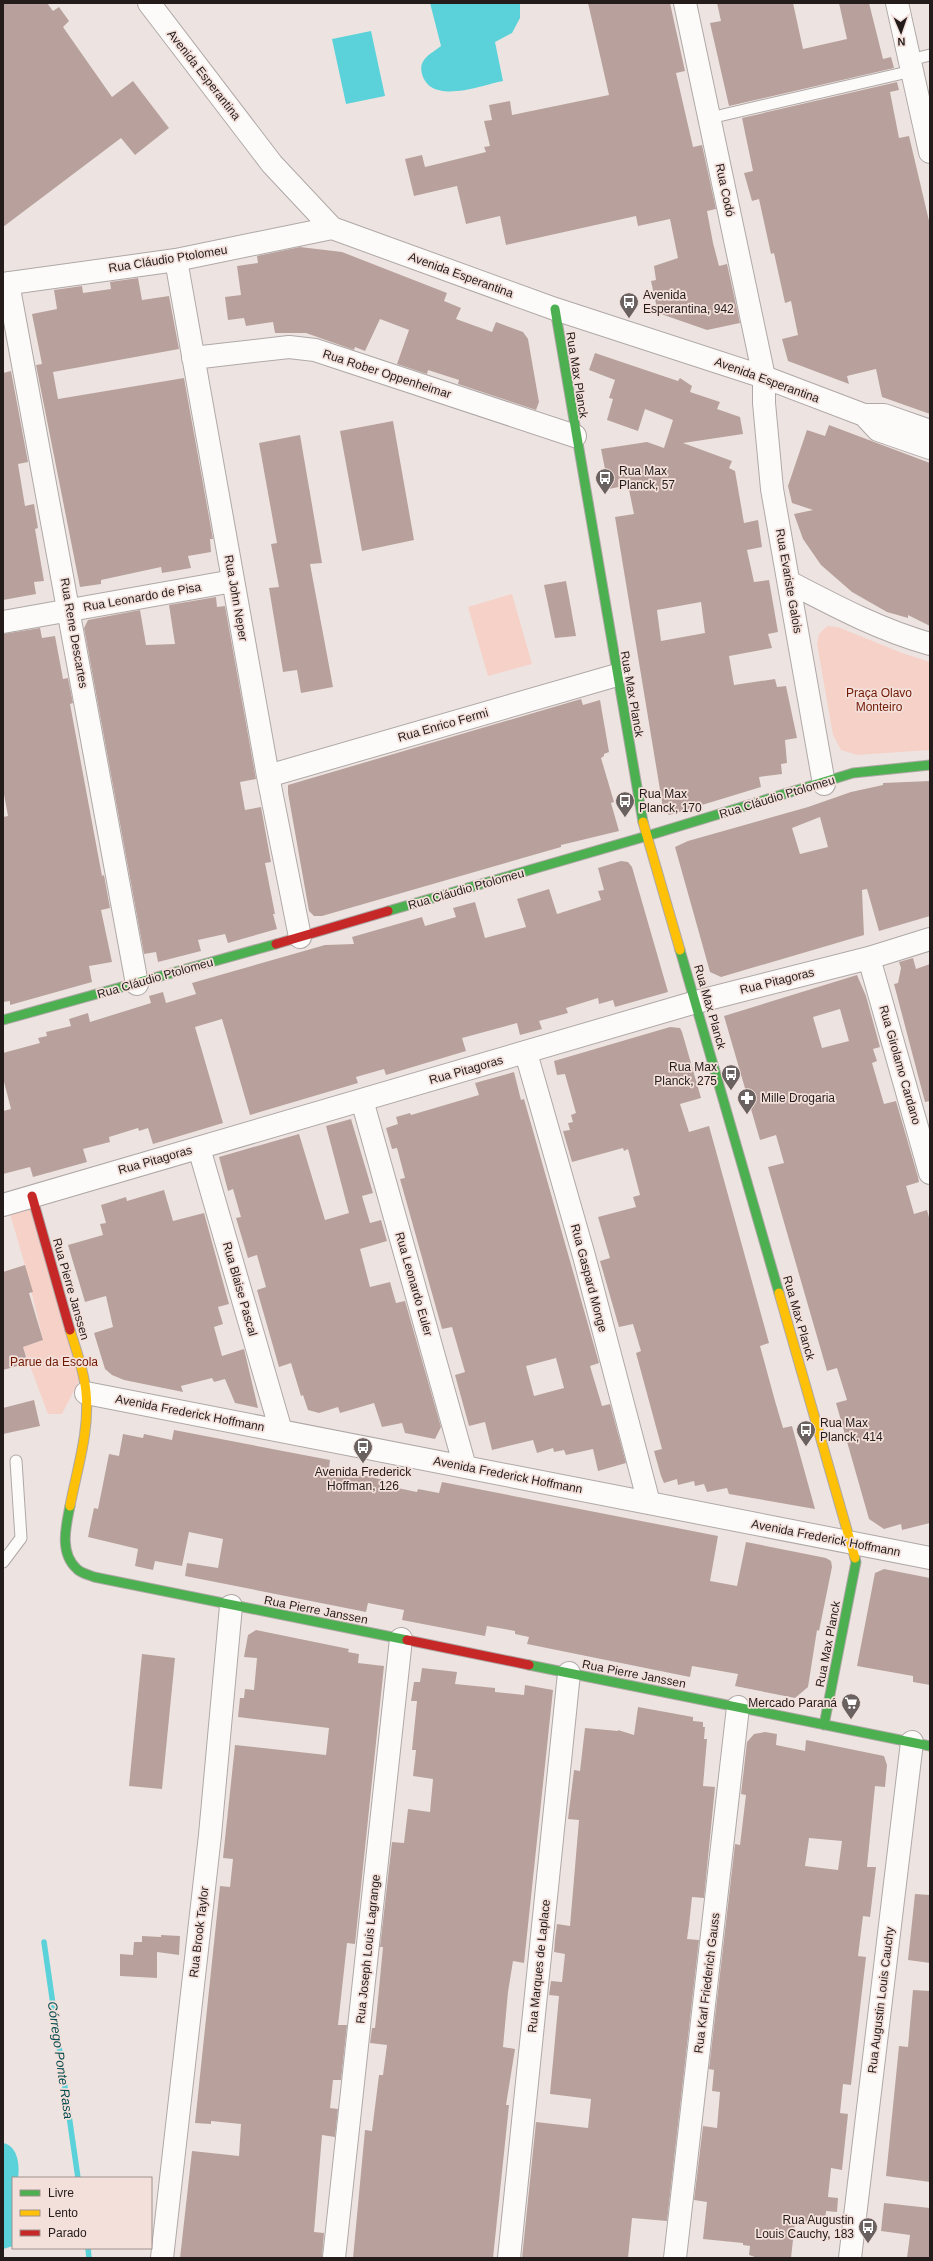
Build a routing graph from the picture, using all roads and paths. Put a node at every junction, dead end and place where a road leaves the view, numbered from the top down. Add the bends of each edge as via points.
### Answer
1 (149, 3) edge
2 (685, 3) edge
3 (897, 3) edge
4 (917, 62) edge
5 (710, 118) junction
6 (930, 152) edge
7 (332, 228) junction
8 (176, 260) junction
9 (6, 283) edge
10 (555, 309) junction
11 (193, 358) junction
12 (764, 377) junction
13 (864, 415) junction
14 (930, 431) edge
15 (575, 436) junction
16 (930, 448) edge
17 (233, 581) junction
18 (789, 582) junction
19 (70, 610) junction
20 (3, 622) edge
21 (930, 644) edge
22 (617, 675) junction
23 (930, 765) edge
24 (268, 776) junction
25 (824, 784) junction
26 (647, 836) junction
27 (300, 937) junction
28 (930, 939) edge
29 (869, 958) junction
30 (137, 984) junction
31 (696, 1002) junction
32 (3, 1020) edge
33 (526, 1053) junction
34 (362, 1100) junction
35 (199, 1148) junction
36 (930, 1173) edge
37 (32, 1196) junction
38 (3, 1205) edge
39 (86, 1393) junction
40 (281, 1431) junction
41 (16, 1461) dead end
42 (465, 1467) junction
43 (650, 1503) junction
44 (850, 1543) junction
45 (930, 1558) edge
46 (3, 1562) edge
47 (231, 1606) junction
48 (401, 1639) junction
49 (570, 1673) junction
50 (738, 1707) junction
51 (824, 1725) junction
52 (921, 1744) edge
53 (162, 2258) edge
54 (334, 2258) edge
55 (509, 2258) edge
56 (675, 2258) edge
57 (850, 2258) edge

1 - 7 street, Avenida Esperantina via 272,164
2 - 5 street, Rua Codó
3 - 4 street
4 - 5 lane
4 - 6 street
5 - 12 street, Rua Codó
7 - 8 street, Rua Cláudio Ptolomeu
7 - 10 street, Avenida Esperantina
8 - 9 street, Rua Cláudio Ptolomeu
8 - 11 street, Rua John Neper
9 - 19 street, Rua Rene Descartes
10 - 12 street, Avenida Esperantina
10 - 15 street, Rua Max Planck
11 - 15 street, Rua Rober Oppenheimar via 289,347 315,350
11 - 17 street, Rua John Neper
12 - 13 street, Avenida Esperantina
12 - 18 street, Rua Evariste Galois via 772,489
13 - 14 street, Avenida Esperantina via 884,415
13 - 16 street, Avenida Esperantina via 878,430
15 - 22 street, Rua Max Planck
17 - 19 street, Rua Leonardo de Pisa
17 - 24 street, Rua John Neper
18 - 21 street via 847,612
18 - 25 street, Rua Evariste Galois
19 - 20 street, Rua Leonardo de Pisa
19 - 30 street, Rua Rene Descartes
22 - 24 street, Rua Enrico Fermi
22 - 26 street, Rua Max Planck via 641,815
23 - 25 street, Rua Cláudio Ptolomeu via 853,773
24 - 27 street, Rua John Neper
25 - 26 street, Rua Cláudio Ptolomeu
26 - 27 street, Rua Cláudio Ptolomeu
26 - 31 street, Rua Max Planck
27 - 30 street, Rua Cláudio Ptolomeu
28 - 29 street, Rua Pitagoras
29 - 31 street, Rua Pitagoras
29 - 36 street, Rua Girolamo Cardano
30 - 32 street, Rua Cláudio Ptolomeu
31 - 33 street, Rua Pitagoras
31 - 44 street, Rua Max Planck
33 - 34 street, Rua Pitagoras
33 - 43 street, Rua Gaspard Monge
34 - 35 street, Rua Pitagoras
34 - 42 street, Rua Leonardo Euler
35 - 37 street, Rua Pitagoras
35 - 40 street, Rua Blaise Pascal
37 - 38 street, Rua Pitagoras
37 - 39 street, Rua Pierre Janssen via 83,1372
39 - 40 street, Avenida Frederick Hoffmann
39 - 47 street, Rua Pierre Janssen via 86,1426 65,1530 66,1551 77,1569 94,1577
40 - 42 street, Avenida Frederick Hoffmann
41 - 46 lane via 21,1538
42 - 43 street, Avenida Frederick Hoffmann
43 - 44 street, Avenida Frederick Hoffmann
44 - 45 street, Avenida Frederick Hoffmann
44 - 51 street, Rua Max Planck via 856,1562
47 - 48 street, Rua Pierre Janssen
47 - 53 street, Rua Brook Taylor via 210,1835
48 - 49 street, Rua Pierre Janssen
48 - 54 street, Rua Joseph Louis Lagrange
49 - 50 street, Rua Pierre Janssen
49 - 55 street, Rua Marques de Laplace
50 - 51 street, Rua Pierre Janssen
50 - 56 street, Rua Karl Friederich Gauss
51 - 52 street, Rua Pierre Janssen
52 - 57 street, Rua Augustin Louis Cauchy

